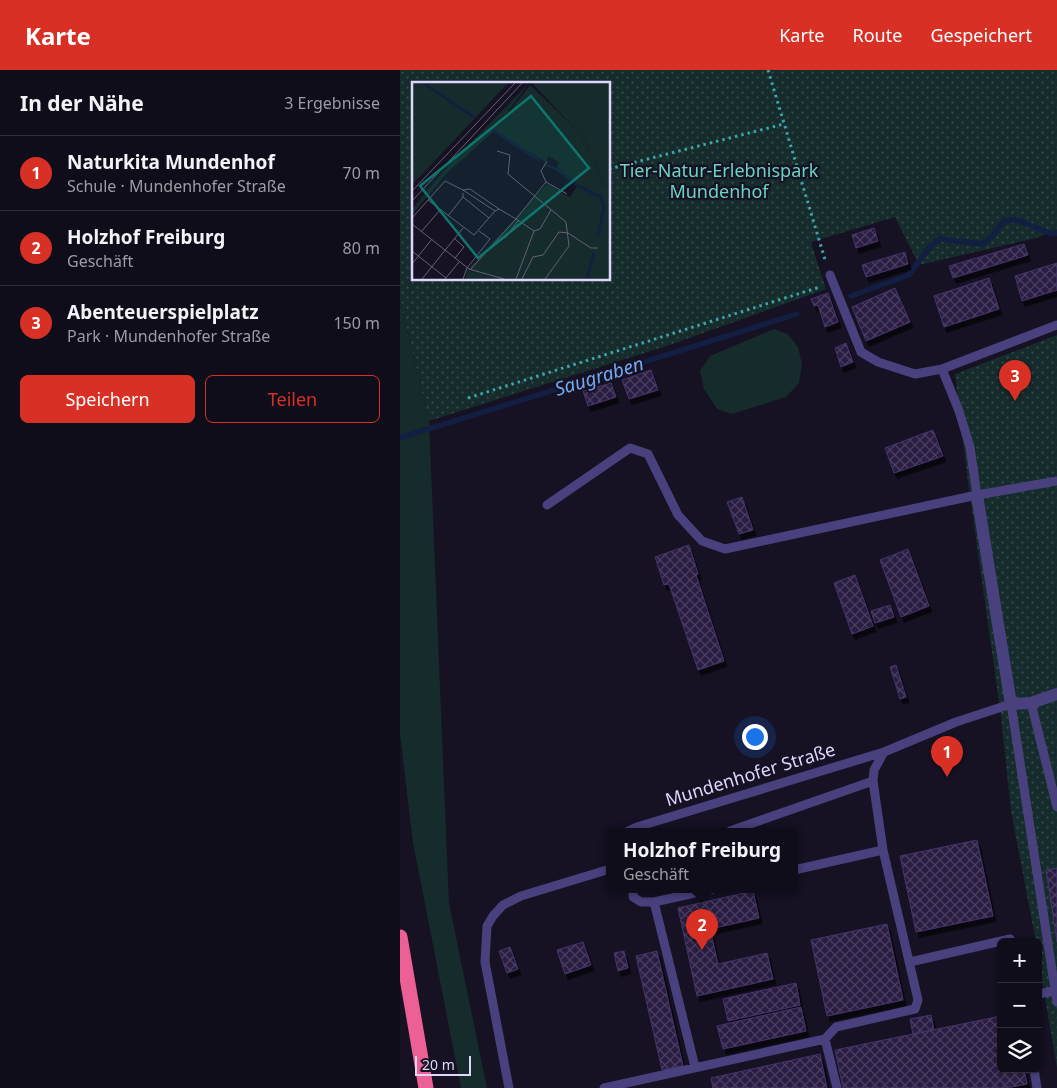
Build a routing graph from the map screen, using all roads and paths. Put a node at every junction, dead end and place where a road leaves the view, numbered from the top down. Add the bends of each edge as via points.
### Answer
1 (768, 70) edge
2 (784, 124) junction
3 (610, 169) edge
4 (831, 279) junction
5 (1057, 326) edge
6 (942, 370) junction
7 (468, 398) dead end
8 (1057, 481) edge
9 (977, 495) junction
10 (547, 505) dead end
11 (1057, 694) edge
12 (1030, 703) junction
13 (1011, 704) junction
14 (884, 752) junction
15 (873, 782) junction
16 (1057, 807) edge
17 (635, 828) edge
18 (739, 828) edge
19 (883, 850) junction
20 (798, 869) edge
21 (606, 871) edge
22 (633, 893) edge
23 (695, 893) edge
24 (654, 902) junction
25 (400, 937) edge
26 (997, 942) edge
27 (910, 962) junction
28 (1055, 991) junction
29 (1042, 993) edge
30 (1057, 1002) edge
31 (825, 1039) junction
32 (695, 1067) junction
33 (1035, 1073) edge
34 (619, 1086) edge
35 (426, 1088) edge
36 (509, 1088) edge
37 (604, 1088) edge
38 (837, 1088) edge
39 (1038, 1088) edge

1 - 2 path
2 - 3 path
2 - 4 path
4 - 6 lane via 861,352 878,362 915,374
4 - 7 path
5 - 6 lane
6 - 9 lane via 970,446
8 - 9 lane
9 - 10 lane via 726,549 702,541 678,515 648,454 630,448
9 - 13 street
11 - 12 street, Mundenhofer Straße
12 - 13 street, Mundenhofer Straße
12 - 16 lane
13 - 14 lane, Mundenhofer Straße via 956,722
13 - 28 lane
14 - 15 lane via 874,770
14 - 17 lane, Mundenhofer Straße
15 - 18 lane
15 - 19 lane
19 - 20 lane
19 - 27 lane
21 - 36 lane via 521,896 503,905 487,926 485,962
22 - 24 lane via 633,897 641,902
23 - 24 lane
24 - 32 lane
25 - 35 highway
26 - 27 lane
27 - 31 lane via 918,1000 915,1008 836,1027
28 - 29 lane
28 - 30 lane
31 - 32 lane
31 - 38 lane
32 - 34 lane
33 - 39 lane
34 - 37 lane

